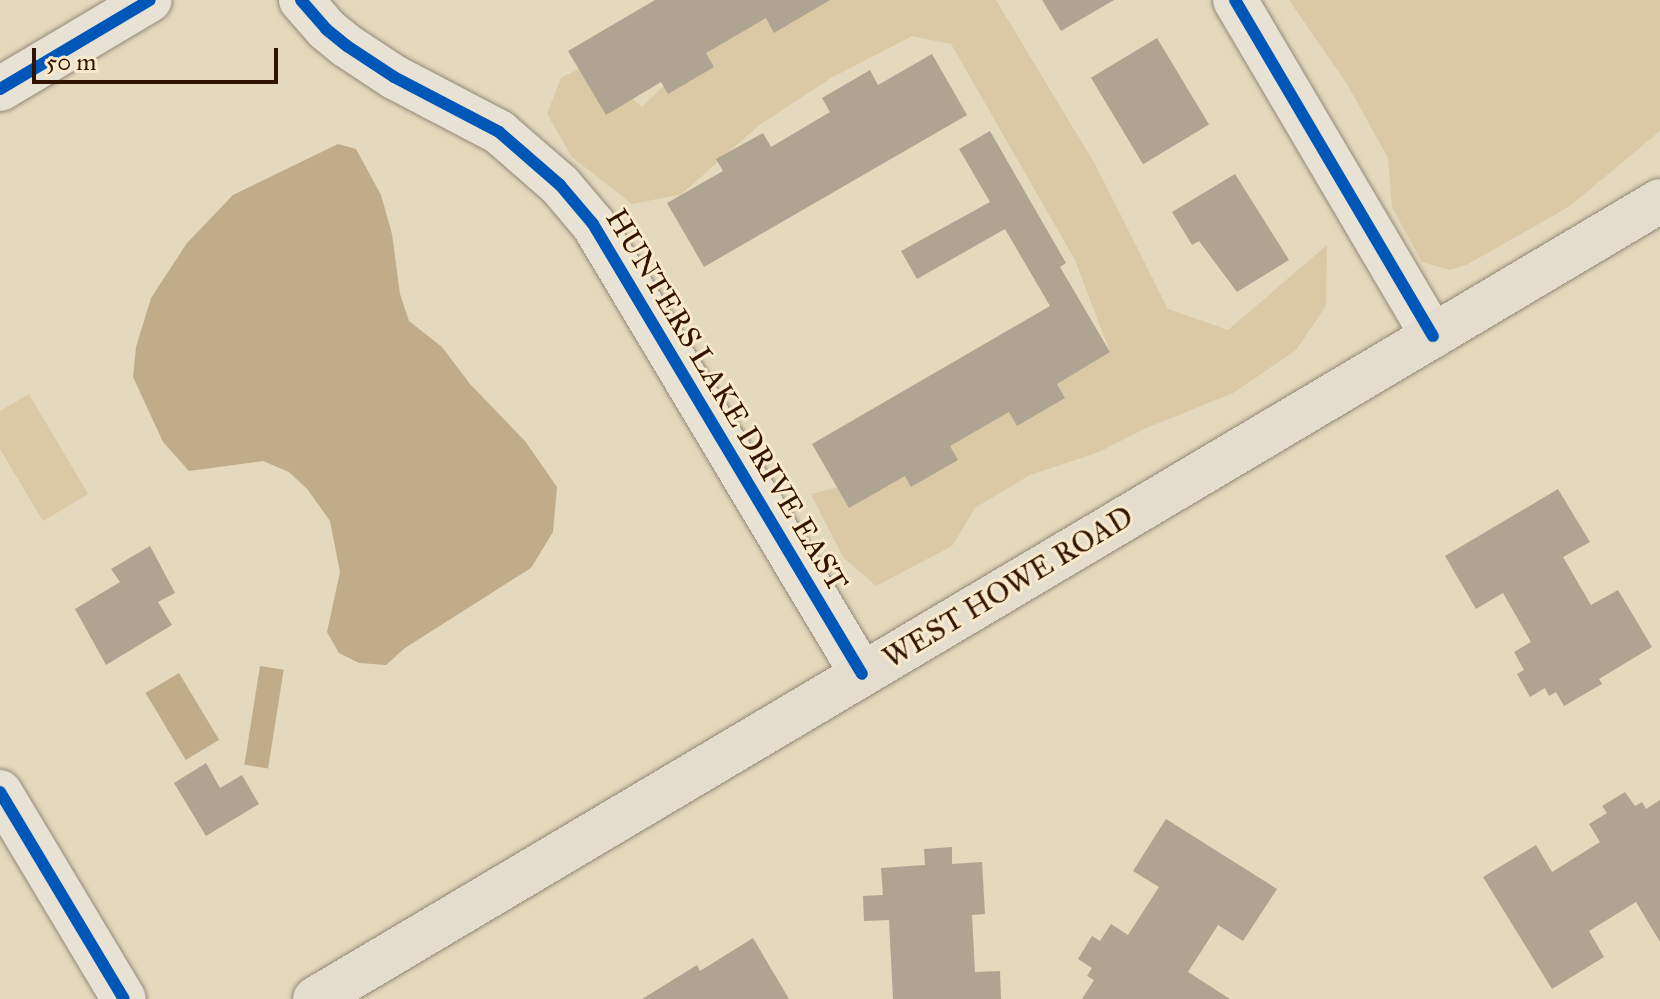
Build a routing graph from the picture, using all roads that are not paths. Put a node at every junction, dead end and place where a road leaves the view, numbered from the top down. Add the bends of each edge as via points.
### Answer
1 (150, 0) edge
2 (301, 0) edge
3 (1235, 0) edge
4 (0, 89) edge
5 (1660, 201) edge
6 (1433, 336) junction
7 (862, 674) junction
8 (0, 792) edge
9 (124, 999) edge
10 (315, 999) edge

1 - 4 street
2 - 7 street, HUNTERS LAKE DRIVE EAST via 347,46 499,132 560,185 593,224
3 - 6 street
5 - 6 main road, WEST HOWE ROAD
6 - 7 main road, WEST HOWE ROAD
7 - 10 main road, WEST HOWE ROAD
8 - 9 street

